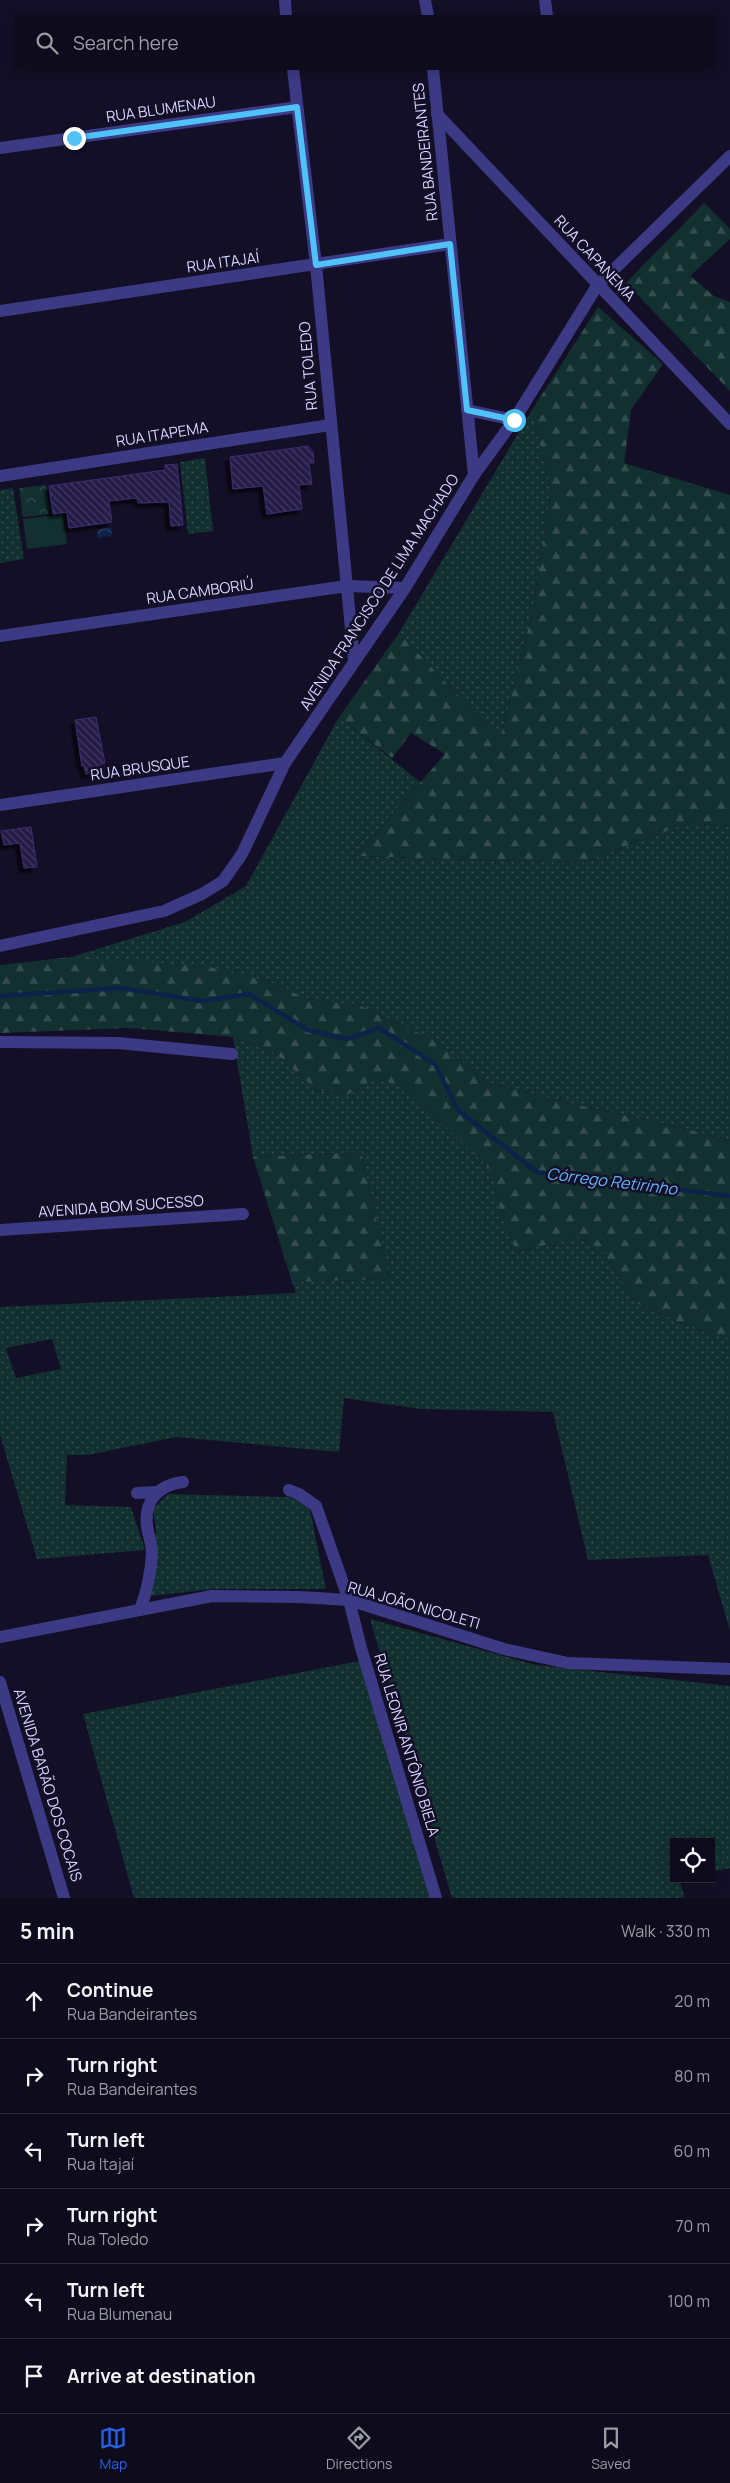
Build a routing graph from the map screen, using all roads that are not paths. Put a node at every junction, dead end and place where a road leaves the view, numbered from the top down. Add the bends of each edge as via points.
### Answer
1 (284, 0) edge
2 (425, 0) edge
3 (545, 0) edge
4 (286, 15) edge
5 (428, 15) edge
6 (546, 15) edge
7 (293, 70) edge
8 (433, 70) edge
9 (297, 107) junction
10 (437, 114) junction
11 (0, 148) edge
12 (730, 156) edge
13 (450, 244) junction
14 (316, 265) junction
15 (597, 286) junction
16 (0, 311) edge
17 (467, 410) junction
18 (514, 420) junction
19 (730, 424) edge
20 (330, 425) junction
21 (474, 475) junction
22 (0, 476) edge
23 (347, 586) junction
24 (405, 588) junction
25 (0, 636) edge
26 (354, 660) junction
27 (285, 763) junction
28 (0, 804) edge
29 (0, 946) edge
30 (0, 1042) edge
31 (232, 1054) dead end
32 (243, 1214) dead end
33 (0, 1230) edge
34 (183, 1482) dead end
35 (289, 1490) dead end
36 (156, 1492) junction
37 (137, 1493) dead end
38 (349, 1600) junction
39 (140, 1610) junction
40 (0, 1637) edge
41 (730, 1669) edge
42 (0, 1682) edge
43 (64, 1898) edge
44 (436, 1898) edge

1 - 4 street
2 - 5 street
3 - 6 street
7 - 9 street, RUA TOLEDO
8 - 10 street, RUA BANDEIRANTES
9 - 11 street, RUA BLUMENAU
9 - 14 street, RUA TOLEDO
10 - 13 street, RUA BANDEIRANTES
10 - 15 street, RUA CAPANEMA
12 - 15 street, AVENIDA FRANCISCO DE LIMA MACHADO
13 - 14 street, RUA ITAJAÍ
13 - 17 street, RUA BANDEIRANTES
14 - 16 street, RUA ITAJAÍ
14 - 20 street, RUA TOLEDO
15 - 18 street, AVENIDA FRANCISCO DE LIMA MACHADO
15 - 19 street, RUA CAPANEMA
17 - 18 street
17 - 21 street, RUA BANDEIRANTES
18 - 21 street, AVENIDA FRANCISCO DE LIMA MACHADO
20 - 22 street, RUA ITAPEMA
20 - 23 street, RUA TOLEDO
21 - 24 street, AVENIDA FRANCISCO DE LIMA MACHADO
23 - 24 street, RUA CAMBORIÚ
23 - 25 street, RUA CAMBORIÚ
23 - 26 street, RUA TOLEDO
24 - 26 street, AVENIDA FRANCISCO DE LIMA MACHADO
26 - 27 street, AVENIDA FRANCISCO DE LIMA MACHADO
27 - 28 street, RUA BRUSQUE
27 - 29 street, AVENIDA FRANCISCO DE LIMA MACHADO via 242,854 222,880 202,894 164,911
30 - 31 street via 118,1044
32 - 33 street, AVENIDA BOM SUCESSO
34 - 36 street
35 - 38 street, RUA LEONIR ANTÔNIO BIELA via 316,1506
36 - 37 street
36 - 39 street via 146,1510 152,1551 147,1589
38 - 39 street, RUA JOÃO NICOLETI via 212,1596
38 - 41 street, RUA JOÃO NICOLETI via 504,1649 568,1663
38 - 44 street, RUA LEONIR ANTÔNIO BIELA
39 - 40 street, RUA JOÃO NICOLETI
42 - 43 street, AVENIDA BARÃO DOS COCAIS

